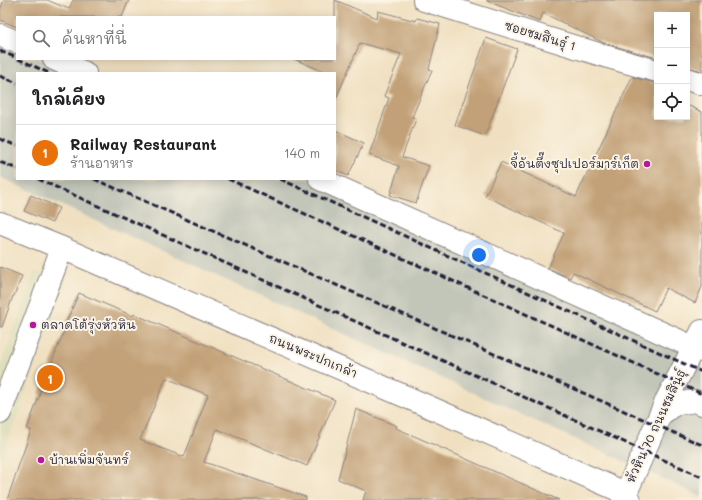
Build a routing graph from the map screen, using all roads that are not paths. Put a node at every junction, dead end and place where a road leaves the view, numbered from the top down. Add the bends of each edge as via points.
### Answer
1 (424, 0) edge
2 (0, 35) edge
3 (16, 42) edge
4 (56, 60) edge
5 (654, 70) edge
6 (83, 72) edge
7 (690, 80) edge
8 (702, 84) edge
9 (322, 180) edge
10 (0, 223) edge
11 (62, 248) junction
12 (699, 343) edge
13 (702, 404) edge
14 (0, 414) edge
15 (660, 415) junction
16 (626, 498) edge

1 - 5 street, ซอยชมสินธุ์ 1
2 - 3 street
4 - 6 street
7 - 8 street
9 - 12 street
10 - 11 street, ถนนพระปกเกล้า
11 - 14 street
11 - 16 street, ถนนพระปกเกล้า via 418,402
12 - 15 street, หัวหิน 70 ถนนชมสินธุ์
13 - 15 street via 675,404
15 - 16 street, หัวหิน 70 ถนนชมสินธุ์

